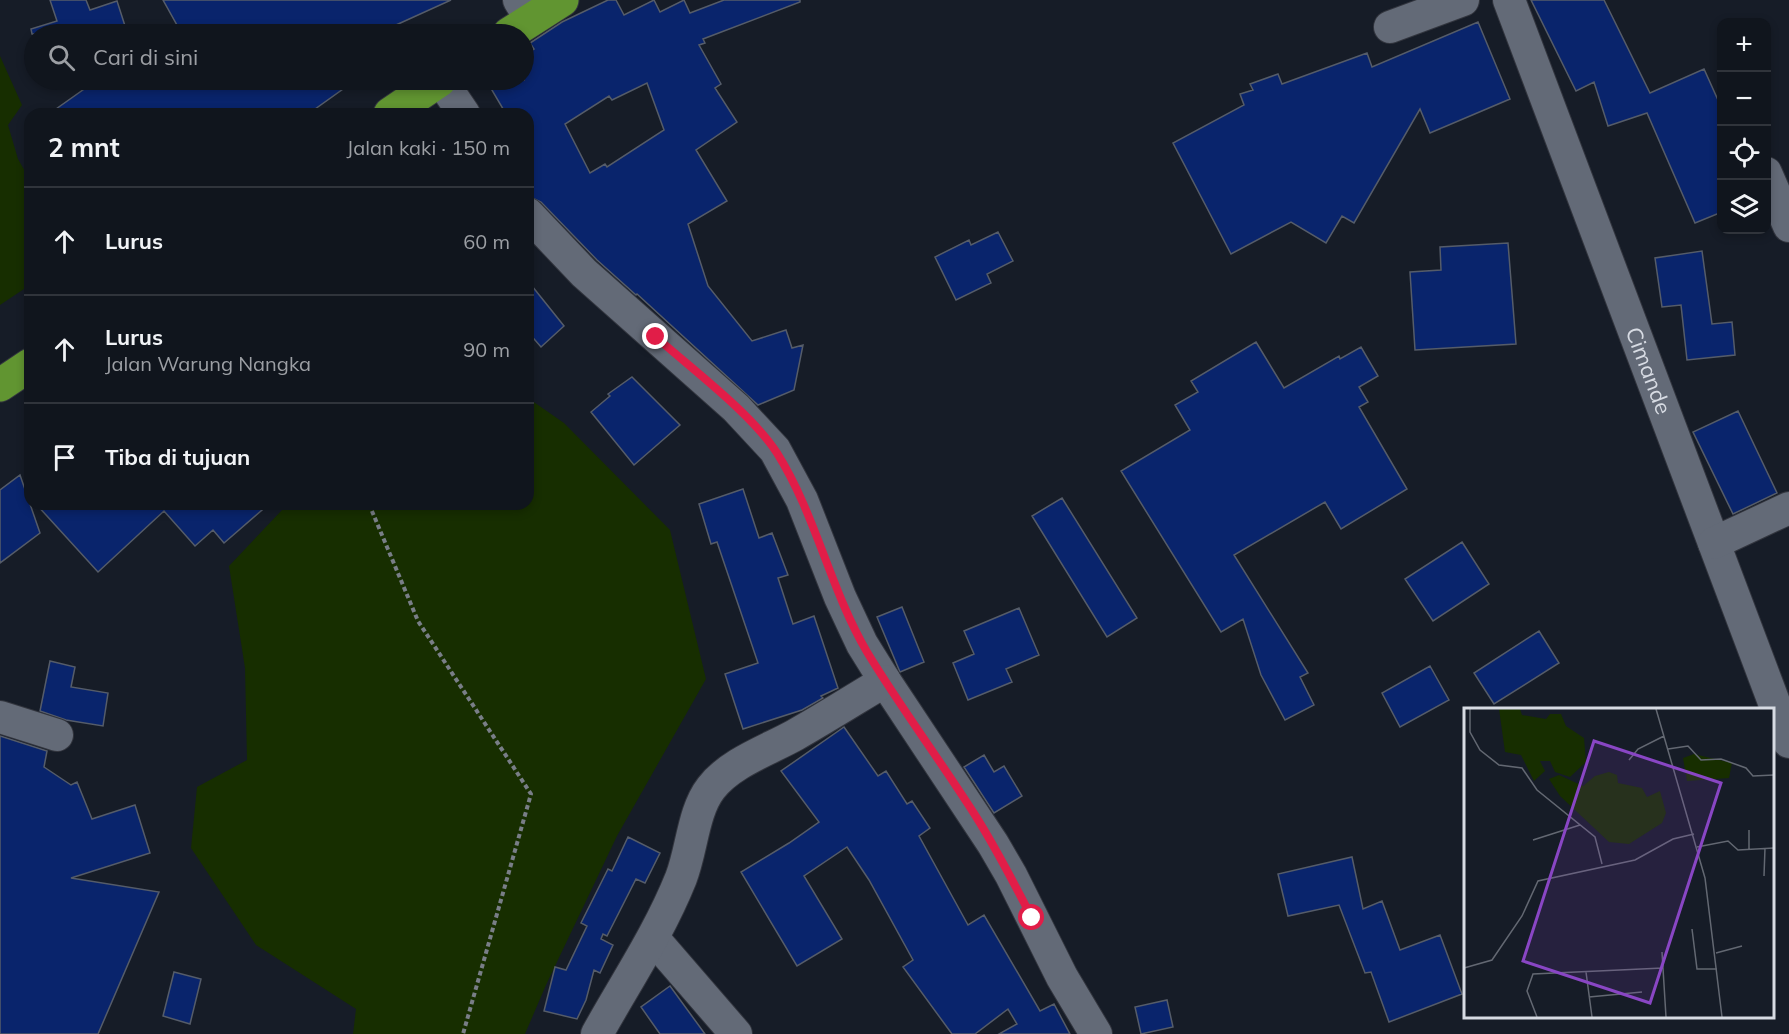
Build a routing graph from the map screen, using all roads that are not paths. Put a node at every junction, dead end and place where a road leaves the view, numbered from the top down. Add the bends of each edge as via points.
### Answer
1 (562, 0) edge
2 (1463, 0) edge
3 (1509, 0) edge
4 (520, 18) edge
5 (1390, 27) dead end
6 (425, 90) edge
7 (447, 90) edge
8 (399, 108) edge
9 (460, 108) edge
10 (1770, 180) edge
11 (534, 220) edge
12 (1789, 226) edge
13 (24, 369) edge
14 (0, 385) edge
15 (1789, 508) edge
16 (1714, 543) junction
17 (885, 681) junction
18 (0, 717) edge
19 (57, 735) dead end
20 (1789, 742) edge
21 (653, 938) junction
22 (597, 1034) edge
23 (736, 1034) edge
24 (1096, 1034) edge

1 - 4 highway
2 - 5 street
3 - 16 street, Cimande
6 - 8 highway
7 - 9 street
10 - 12 street
11 - 17 street via 584,273 736,408 775,450 802,500 852,622
13 - 14 highway
15 - 16 street
16 - 20 street, Cimande
17 - 21 street via 734,769 711,787 703,800 681,877
17 - 24 street via 993,844 1057,969
18 - 19 street
21 - 22 street
21 - 23 street

